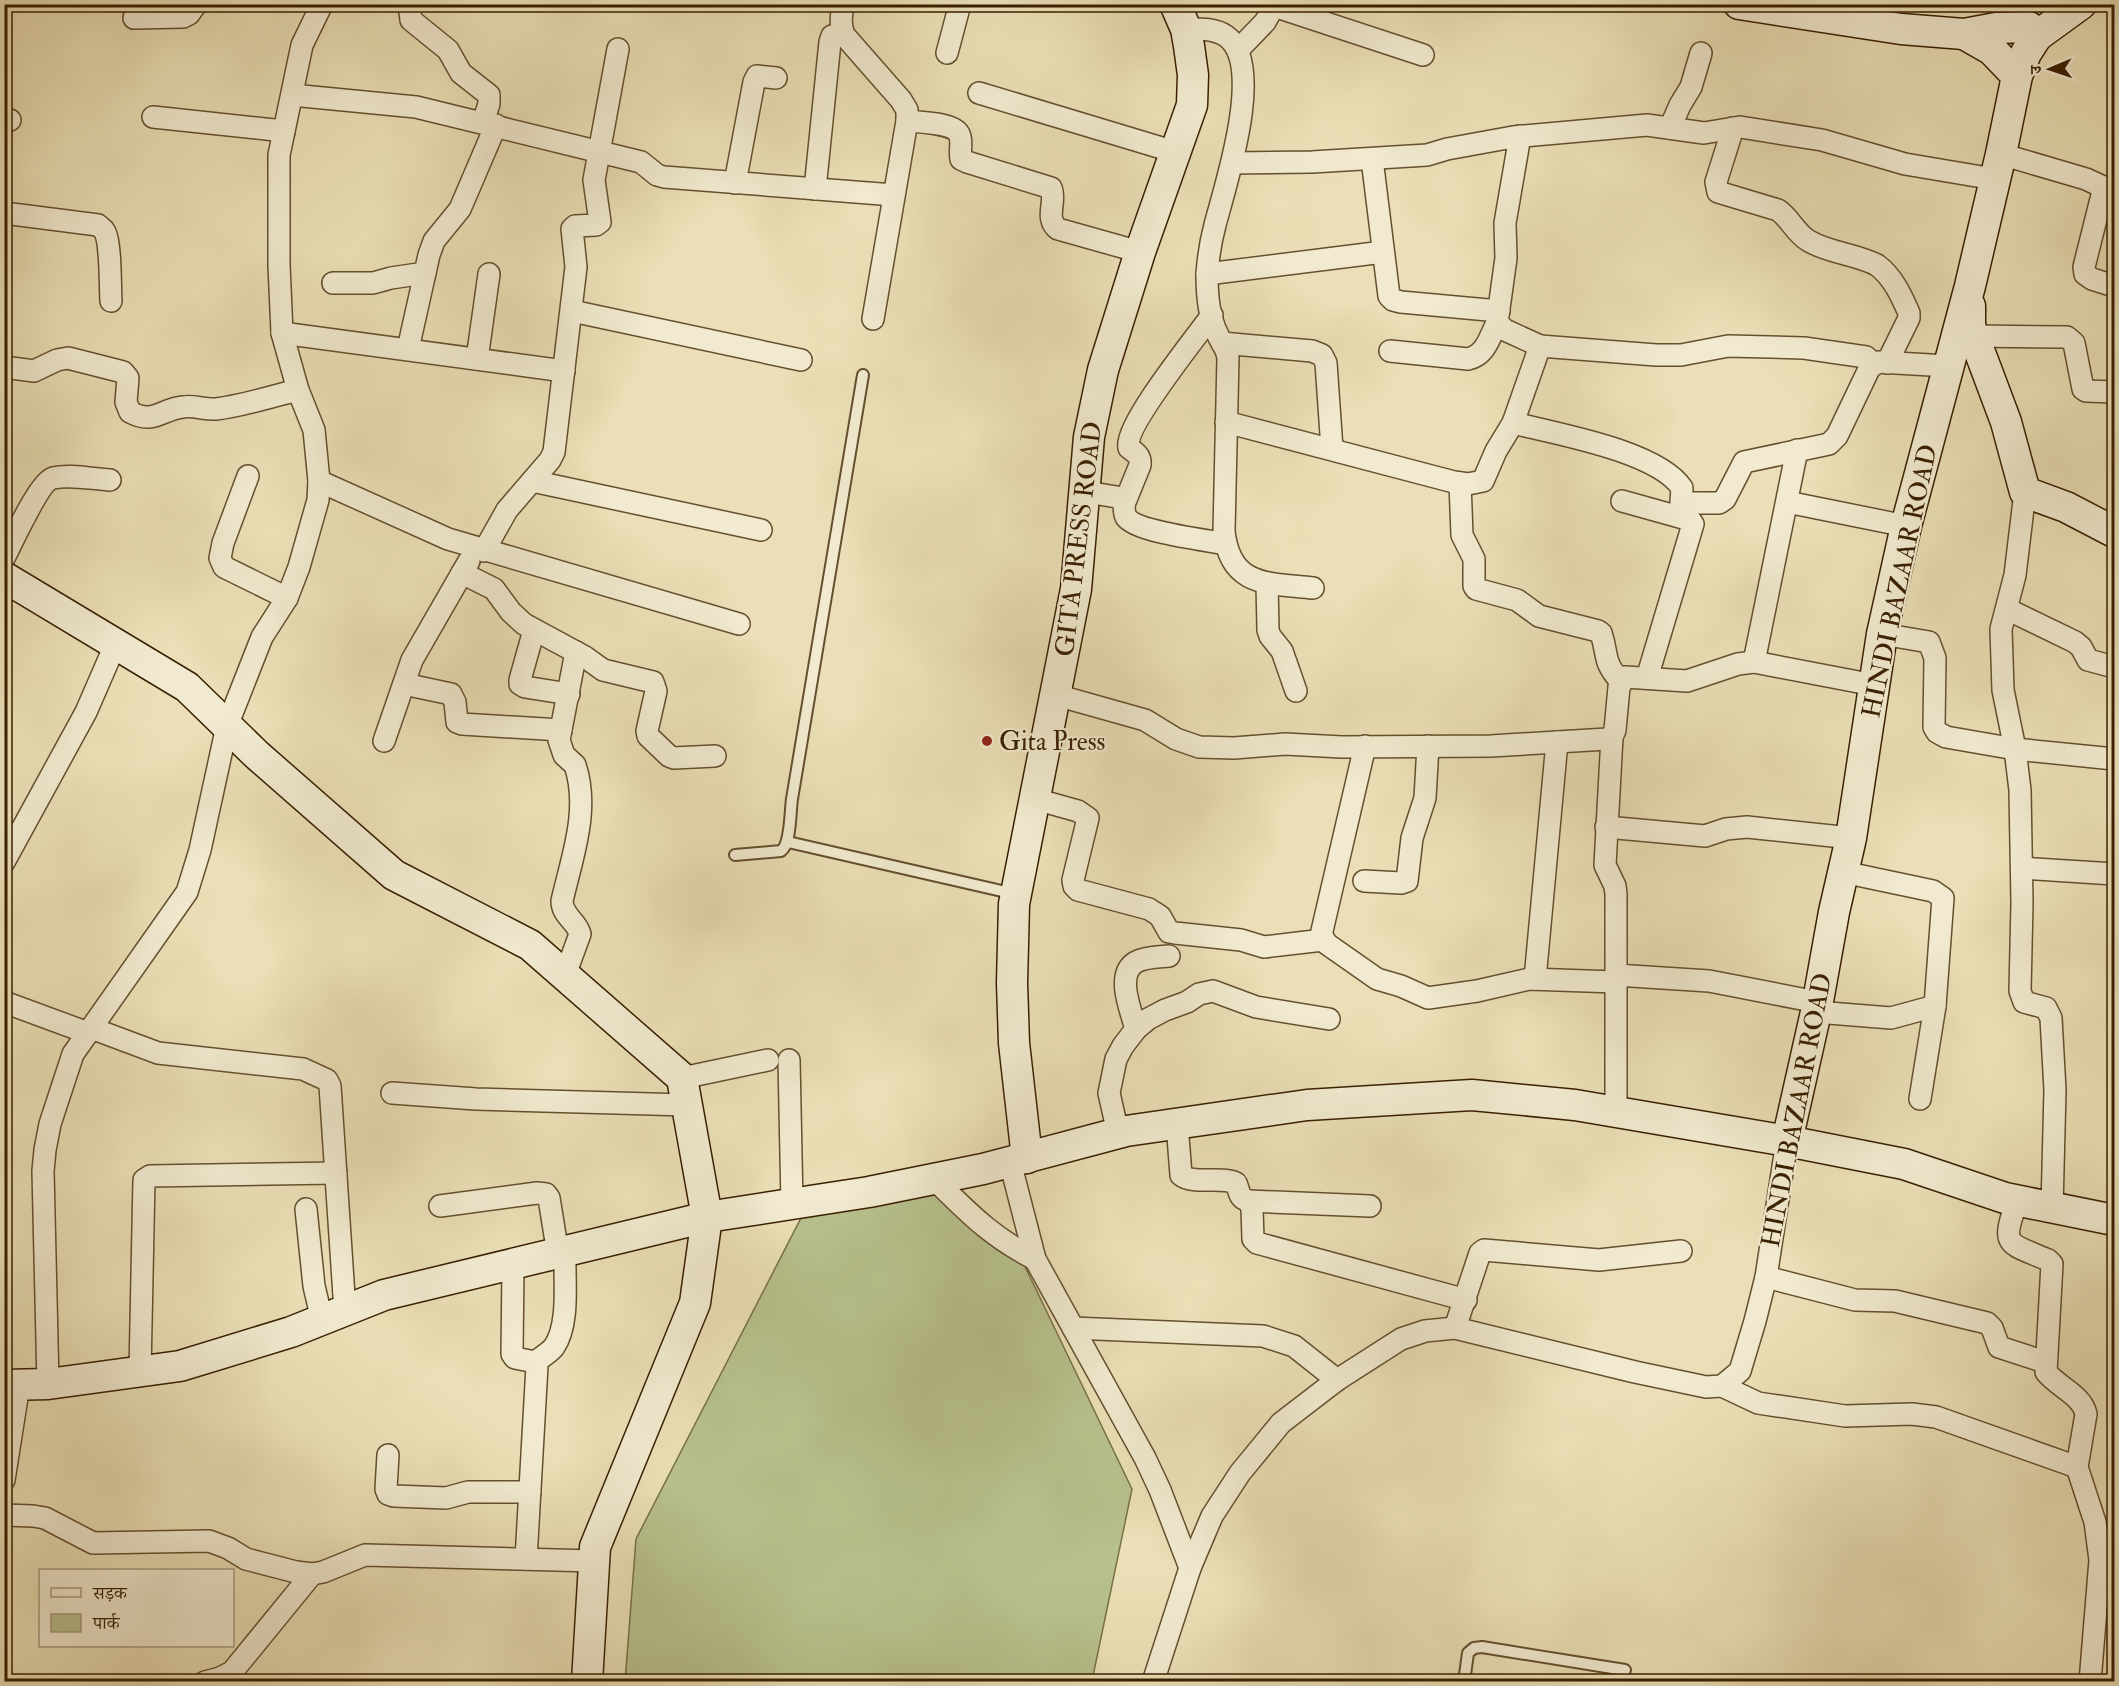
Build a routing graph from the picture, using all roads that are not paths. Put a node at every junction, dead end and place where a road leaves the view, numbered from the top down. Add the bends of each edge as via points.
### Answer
1 (196, 4) edge
2 (409, 4) edge
3 (843, 4) edge
4 (960, 4) edge
5 (1739, 4) edge
6 (2081, 4) edge
7 (316, 5) edge
8 (1275, 5) edge
9 (1180, 17) edge
10 (134, 18) dead end
11 (2038, 23) edge
12 (843, 32) junction
13 (1964, 34) junction
14 (618, 49) dead end
15 (1238, 50) junction
16 (947, 53) dead end
17 (1701, 53) dead end
18 (1423, 55) dead end
19 (2017, 76) junction
20 (776, 78) dead end
21 (979, 93) dead end
22 (292, 95) junction
23 (153, 117) dead end
24 (907, 121) junction
25 (489, 124) junction
26 (1670, 128) junction
27 (1732, 128) junction
28 (284, 131) junction
29 (1520, 136) junction
30 (598, 152) junction
31 (1175, 152) junction
32 (1372, 159) junction
33 (1233, 163) junction
34 (1998, 166) junction
35 (735, 183) junction
36 (815, 189) junction
37 (2110, 190) edge
38 (894, 195) junction
39 (4, 213) edge
40 (1140, 252) junction
41 (1383, 252) junction
42 (425, 273) junction
43 (489, 274) dead end
44 (1208, 274) junction
45 (333, 283) dead end
46 (1970, 286) junction
47 (2115, 286) edge
48 (111, 301) dead end
49 (1211, 308) junction
50 (572, 311) junction
51 (1498, 317) junction
52 (873, 319) dead end
53 (282, 333) junction
54 (1973, 336) junction
55 (1222, 343) junction
56 (1540, 346) junction
57 (408, 350) junction
58 (1390, 351) dead end
59 (477, 359) junction
60 (801, 360) dead end
61 (1880, 363) junction
62 (1948, 366) junction
63 (4, 367) edge
64 (564, 371) junction
65 (863, 375) dead end
66 (298, 390) junction
67 (2115, 392) edge
68 (1226, 422) junction
69 (1513, 423) junction
70 (1332, 449) junction
71 (1797, 450) junction
72 (248, 476) dead end
73 (110, 480) dead end
74 (319, 481) junction
75 (532, 481) junction
76 (1460, 483) junction
77 (1086, 492) junction
78 (2025, 492) junction
79 (1622, 501) dead end
80 (1125, 502) junction
81 (1787, 502) junction
82 (1681, 510) junction
83 (1906, 526) junction
84 (761, 530) dead end
85 (2115, 532) edge
86 (1226, 544) junction
87 (480, 550) junction
88 (4, 558) edge
89 (462, 573) junction
90 (4, 577) edge
91 (1267, 583) junction
92 (1313, 588) dead end
93 (287, 598) junction
94 (2007, 609) junction
95 (739, 624) dead end
96 (534, 630) junction
97 (1882, 634) junction
98 (116, 643) junction
99 (576, 652) junction
100 (1754, 662) junction
101 (2115, 667) edge
102 (1647, 678) junction
103 (1621, 682) junction
104 (404, 684) junction
105 (1874, 685) junction
106 (1296, 691) dead end
107 (569, 694) junction
108 (1056, 694) junction
109 (227, 726) junction
110 (561, 730) junction
111 (1612, 736) junction
112 (384, 741) dead end
113 (1557, 742) junction
114 (1365, 746) junction
115 (1428, 746) junction
116 (2015, 749) junction
117 (715, 756) dead end
118 (2115, 759) edge
119 (1035, 799) junction
120 (1606, 827) junction
121 (1851, 838) junction
122 (788, 842) junction
123 (735, 855) dead end
124 (4, 862) edge
125 (2022, 868) junction
126 (1843, 872) junction
127 (2115, 874) edge
128 (1364, 881) dead end
129 (1016, 894) junction
130 (1323, 940) junction
131 (1169, 956) dead end
132 (565, 975) junction
133 (1616, 978) junction
134 (1535, 979) junction
135 (4, 1002) edge
136 (1935, 1006) junction
137 (1816, 1007) junction
138 (1329, 1020) dead end
139 (1136, 1029) junction
140 (90, 1030) junction
141 (684, 1092) junction
142 (392, 1093) dead end
143 (1920, 1100) dead end
144 (1616, 1113) junction
145 (1177, 1124) junction
146 (1118, 1133) junction
147 (1787, 1141) junction
148 (1018, 1160) junction
149 (336, 1173) junction
150 (934, 1179) junction
151 (2017, 1201) junction
152 (1249, 1202) junction
153 (792, 1204) junction
154 (440, 1206) dead end
155 (1370, 1206) dead end
156 (2052, 1208) junction
157 (306, 1209) dead end
158 (707, 1217) junction
159 (2115, 1220) edge
160 (1681, 1251) dead end
161 (561, 1253) junction
162 (1035, 1259) junction
163 (513, 1266) junction
164 (1766, 1277) junction
165 (1466, 1300) junction
166 (334, 1315) junction
167 (1073, 1328) junction
168 (1455, 1328) junction
169 (535, 1362) junction
170 (2045, 1362) junction
171 (140, 1371) junction
172 (1337, 1380) junction
173 (24, 1384) edge
174 (1722, 1386) junction
175 (388, 1455) dead end
176 (2077, 1467) junction
177 (4, 1480) edge
178 (530, 1492) junction
179 (2092, 1514) junction
180 (4, 1515) edge
181 (2115, 1518) edge
182 (526, 1559) junction
183 (594, 1561) junction
184 (1190, 1568) junction
185 (312, 1574) junction
186 (1625, 1670) dead end
187 (205, 1682) edge
188 (587, 1682) edge
189 (1153, 1682) edge
190 (1464, 1682) edge
191 (2090, 1682) edge

1 - 10 street via 183,17
2 - 25 street via 411,20 448,50 461,73 489,95
3 - 12 street
4 - 16 street
5 - 13 street via 1901,29
6 - 11 street
7 - 22 street via 302,45
8 - 15 street
8 - 18 street
9 - 15 street via 1227,36
9 - 31 street, GITA PRESS ROAD via 1193,75 1192,105
11 - 13 street
11 - 19 street, HINDI BAZAAR ROAD
12 - 24 street via 901,99
12 - 36 street via 832,36 830,42
13 - 19 street via 1992,50
14 - 30 street
15 - 33 street via 1242,75 1240,127
17 - 26 street via 1691,87
19 - 34 street, HINDI BAZAAR ROAD
20 - 35 street via 757,76 754,82
21 - 31 street
22 - 25 street via 392,104
22 - 28 street
23 - 28 street
24 - 38 street
24 - 40 street via 952,127 961,138 961,159 1051,188 1052,225 1058,229
25 - 30 street
25 - 42 street via 460,209 434,241
26 - 27 street via 1704,133
26 - 29 street via 1647,125
27 - 34 street via 1822,140 1905,164
27 - 61 street via 1716,182 1718,192 1778,210 1809,242 1877,265 1896,285 1909,318
28 - 53 street via 279,166
29 - 32 street via 1426,155
29 - 51 street via 1505,223 1506,258
30 - 35 street via 641,162 657,176
30 - 50 street via 594,180 600,222 572,229 576,267
31 - 40 street, GITA PRESS ROAD
32 - 33 street
32 - 41 street
33 - 44 street via 1214,227
34 - 37 street via 2066,173
34 - 46 street, HINDI BAZAAR ROAD
35 - 36 street
36 - 38 street
37 - 47 street via 2084,267 2085,274 2092,279
38 - 52 street
39 - 48 street via 98,225 103,229
40 - 77 street, GITA PRESS ROAD via 1103,370 1089,437
41 - 44 street
41 - 51 street via 1389,296 1393,300
42 - 45 street via 373,283
42 - 57 street
43 - 59 street
44 - 49 street
46 - 54 street
46 - 62 street, HINDI BAZAAR ROAD
49 - 55 street
49 - 80 street via 1132,431 1128,444 1138,455 1140,465
50 - 60 street
50 - 64 street
51 - 56 street via 1505,330
51 - 58 street via 1477,357
53 - 57 street
53 - 66 street
54 - 67 street via 2067,337 2074,343 2082,389
54 - 78 street via 2006,422
55 - 68 street via 1228,358
55 - 70 street via 1312,351 1322,356 1326,363
56 - 61 street via 1656,355 1681,355 1728,346 1804,348 1866,357
56 - 69 street
57 - 59 street
59 - 64 street
61 - 62 street
61 - 71 street via 1870,367 1834,440
62 - 83 street, HINDI BAZAAR ROAD
63 - 66 street via 34,371 68,358 123,372 128,378 126,402 130,412 138,417 154,418 181,407 214,409
64 - 75 street via 554,453
65 - 122 lane
66 - 74 street via 314,430
68 - 70 street
68 - 86 street
69 - 76 street via 1483,482
69 - 82 street via 1629,453 1678,482 1682,488
70 - 76 street
71 - 81 street
71 - 82 street via 1744,462 1725,499
72 - 93 street via 220,558 224,567
73 - 88 street via 50,479 38,493
74 - 87 street
74 - 93 street via 318,500
75 - 84 street
75 - 87 street
76 - 103 street via 1462,535 1474,559 1476,589 1517,600 1539,616 1602,633 1609,668
77 - 80 street via 1123,498
77 - 108 street, GITA PRESS ROAD via 1077,589
78 - 85 street
78 - 94 street
79 - 82 street
80 - 86 street via 1129,519 1147,528
81 - 83 street
81 - 100 street
82 - 102 street via 1693,524 1693,530
83 - 97 street, HINDI BAZAAR ROAD
86 - 91 street via 1232,562 1244,575
87 - 89 street
87 - 95 street
89 - 96 street via 494,589 511,612
89 - 104 street via 417,651
90 - 98 street
91 - 92 street
91 - 106 street via 1268,630 1282,651
93 - 109 street via 262,637
94 - 101 street via 2075,642 2088,660
94 - 116 street via 2001,629 2003,690
96 - 99 street
96 - 107 street via 520,684
97 - 105 street, HINDI BAZAAR ROAD
97 - 116 street via 1929,642 1933,650 1934,727 1938,732 1946,737
98 - 109 street via 187,687
98 - 124 street via 86,712
99 - 107 street
99 - 117 street via 603,670 653,682 656,691 647,732 669,756
100 - 102 street via 1687,681
100 - 105 street
102 - 103 street via 1626,677
103 - 111 street
104 - 110 street via 451,694 457,722 462,724
104 - 112 street
105 - 121 street, HINDI BAZAAR ROAD
107 - 110 street
108 - 114 street via 1145,720 1176,739 1199,747
108 - 119 street, GITA PRESS ROAD
109 - 132 street via 394,875 530,945
109 - 140 street via 187,892
110 - 132 street via 560,749 576,765 582,807 562,902 565,913 580,930 580,939
111 - 113 street
111 - 120 street
113 - 115 street
113 - 134 street
114 - 115 street
114 - 130 street
115 - 128 street via 1425,798 1412,838 1407,881
116 - 118 street
116 - 125 street
119 - 129 street, GITA PRESS ROAD
119 - 130 street via 1078,811 1088,818 1073,880 1078,890 1149,909 1160,916 1169,932 1271,947
120 - 121 street via 1705,836 1747,827
120 - 133 street via 1605,865 1616,894
121 - 126 street, HINDI BAZAAR ROAD
122 - 123 lane via 781,852
122 - 129 lane
125 - 127 street
125 - 156 street via 2020,991 2025,1002 2046,1008 2051,1018 2055,1090
126 - 136 street via 1933,891 1943,898
126 - 137 street, HINDI BAZAAR ROAD
129 - 148 street, GITA PRESS ROAD via 1012,940
130 - 134 street via 1377,979 1428,998
131 - 139 street via 1143,959 1130,968 1126,986
132 - 141 street
133 - 134 street
133 - 137 street via 1709,981
133 - 144 street
135 - 140 street
136 - 137 street via 1890,1018
136 - 143 street
137 - 147 street, HINDI BAZAAR ROAD
138 - 139 street via 1205,991
139 - 146 street via 1116,1059 1110,1082
140 - 149 street via 158,1053 303,1069 321,1076 330,1086
140 - 173 street via 73,1054 45,1150
141 - 142 street via 476,1099
141 - 153 street via 778,1060
141 - 158 street
144 - 145 street via 1472,1095 1307,1106
144 - 147 street
145 - 146 street
145 - 152 street via 1181,1175 1187,1179 1229,1180 1236,1183 1242,1199
146 - 148 street
147 - 151 street via 1904,1164
147 - 164 street, HINDI BAZAAR ROAD
148 - 150 street
148 - 162 street
149 - 166 street
149 - 171 street via 150,1176 144,1180
150 - 153 street
150 - 162 street via 990,1233
151 - 156 street
151 - 170 street via 2007,1229 2010,1241 2052,1264
152 - 155 street
152 - 165 street via 1253,1239 1262,1246
153 - 158 street
154 - 161 street via 546,1194
156 - 159 street
157 - 166 street via 314,1286
158 - 161 street
158 - 183 street via 695,1303 595,1547
160 - 165 street via 1599,1260 1484,1250
161 - 163 street
161 - 169 street via 561,1335 549,1353
162 - 167 street
163 - 166 street via 384,1296
163 - 169 street via 512,1354
164 - 170 street via 1855,1300 1895,1301 1987,1323 1999,1347
164 - 174 street, HINDI BAZAAR ROAD via 1740,1371
165 - 168 street
166 - 171 street via 180,1366
167 - 172 street via 1263,1336 1294,1346
167 - 184 street via 1145,1458
168 - 172 street via 1425,1331 1401,1339
168 - 174 street via 1635,1372 1706,1387
169 - 178 street via 538,1371
170 - 176 street via 2052,1379 2085,1407
171 - 173 street
172 - 184 street via 1281,1423 1240,1473 1212,1516
173 - 177 street
174 - 176 street via 1758,1403 1834,1414 1926,1415
175 - 178 street via 386,1489 394,1496 446,1498 468,1492
176 - 179 street
178 - 182 street
179 - 181 street
179 - 191 street via 2100,1560
180 - 185 street via 45,1518 93,1543 209,1541 246,1559
182 - 183 street
182 - 185 street via 365,1555
183 - 188 street
184 - 189 street
185 - 187 street via 232,1672
186 - 190 lane via 1482,1647 1468,1653

